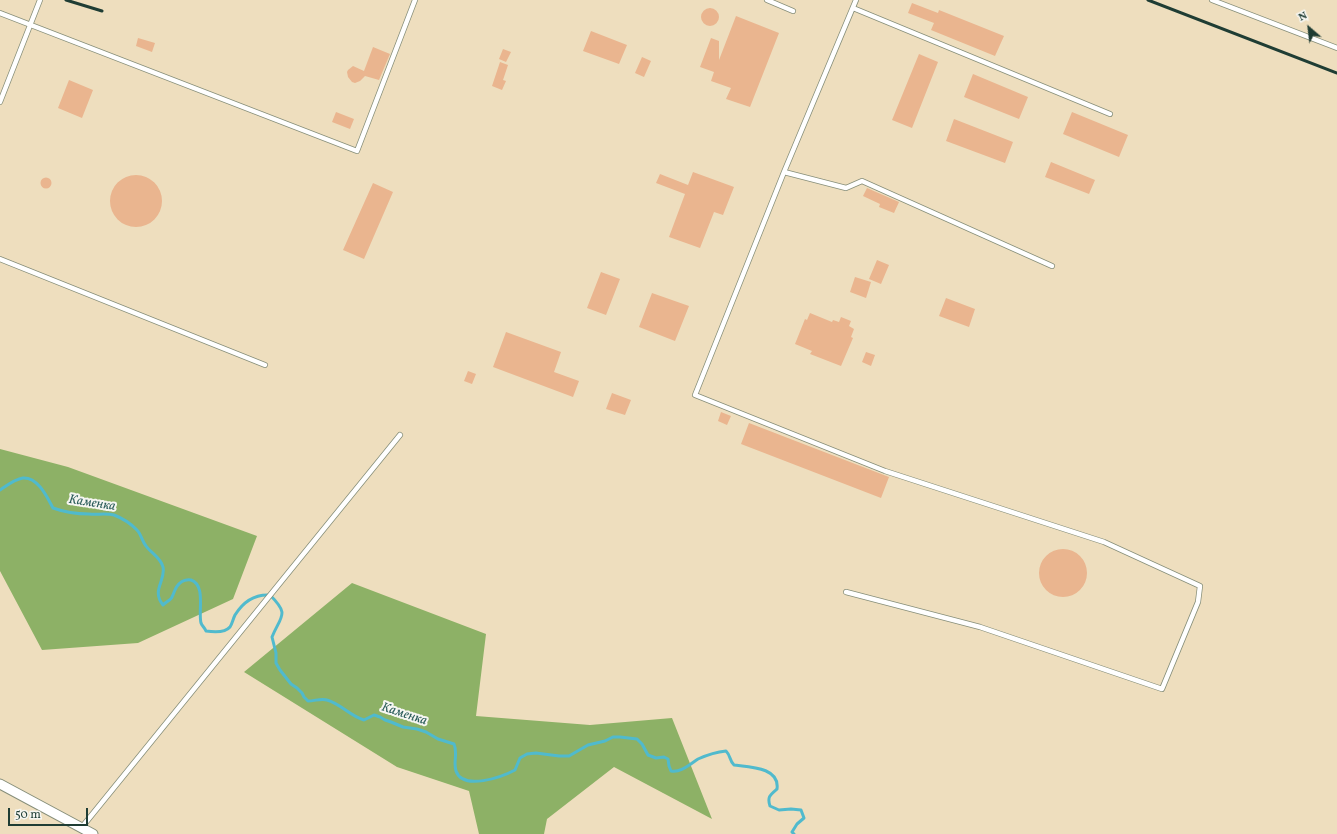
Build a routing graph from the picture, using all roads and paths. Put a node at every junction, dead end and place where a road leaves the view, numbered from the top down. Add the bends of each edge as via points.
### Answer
1 (40, 0) edge
2 (415, 0) edge
3 (767, 0) edge
4 (856, 0) edge
5 (1212, 0) edge
6 (852, 8) junction
7 (793, 10) dead end
8 (0, 13) edge
9 (30, 25) junction
10 (1337, 48) edge
11 (0, 102) edge
12 (1110, 114) dead end
13 (784, 172) junction
14 (0, 259) edge
15 (1052, 266) dead end
16 (265, 364) dead end
17 (400, 435) dead end
18 (846, 592) dead end
19 (0, 784) edge
20 (82, 827) junction
21 (93, 834) edge

1 - 9 lane
2 - 9 lane via 357,151
3 - 7 lane
4 - 6 lane
5 - 10 lane
6 - 12 lane
6 - 13 lane
8 - 9 lane
9 - 11 lane
13 - 15 lane via 846,188 862,182
13 - 18 lane via 696,395 886,472 1104,542 1200,586 1198,602 1162,689 980,627
14 - 16 lane
17 - 20 lane
19 - 20 street
20 - 21 street

